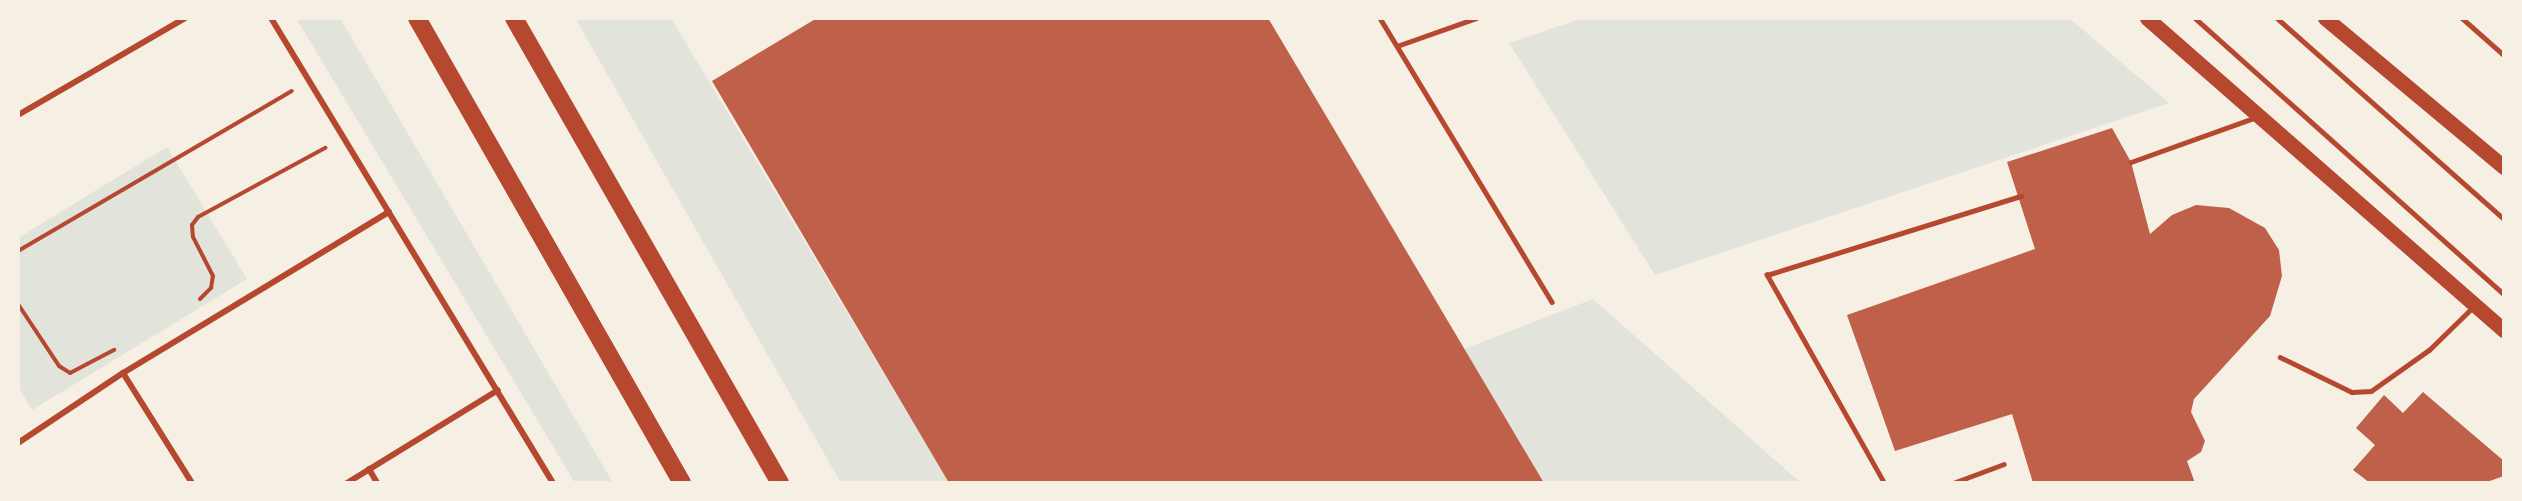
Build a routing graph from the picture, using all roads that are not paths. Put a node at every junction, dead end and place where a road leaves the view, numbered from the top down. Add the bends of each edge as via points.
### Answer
1 (185, 18) edge
2 (271, 18) edge
3 (417, 18) edge
4 (514, 18) edge
5 (1380, 18) edge
6 (1476, 18) edge
7 (2148, 18) edge
8 (2195, 18) edge
9 (2277, 18) edge
10 (2325, 18) edge
11 (2462, 18) edge
12 (1397, 46) junction
13 (2504, 55) edge
14 (18, 115) edge
15 (2260, 116) junction
16 (2131, 162) dead end
17 (2504, 167) edge
18 (2021, 196) dead end
19 (389, 212) junction
20 (2504, 219) edge
21 (2504, 294) edge
22 (1552, 302) dead end
23 (2475, 305) junction
24 (2504, 330) edge
25 (2280, 357) dead end
26 (123, 373) junction
27 (498, 390) junction
28 (18, 443) edge
29 (2004, 464) dead end
30 (369, 469) junction
31 (192, 483) edge
32 (347, 483) edge
33 (377, 483) edge
34 (553, 483) edge
35 (682, 483) edge
36 (780, 483) edge
37 (1884, 483) edge
38 (1953, 483) edge

1 - 14 street
2 - 19 street
3 - 35 highway
4 - 36 highway
5 - 12 lane
6 - 12 lane
7 - 15 main road
8 - 21 lane
9 - 20 lane
10 - 17 main road
11 - 13 lane
12 - 22 lane
15 - 16 lane
15 - 23 main road
18 - 37 lane via 1767,275
19 - 26 street
19 - 27 street
23 - 24 main road
23 - 25 lane via 2429,350 2371,391 2352,392
26 - 28 street
26 - 31 street
27 - 30 street
27 - 34 street
29 - 38 lane
30 - 32 street
30 - 33 street

